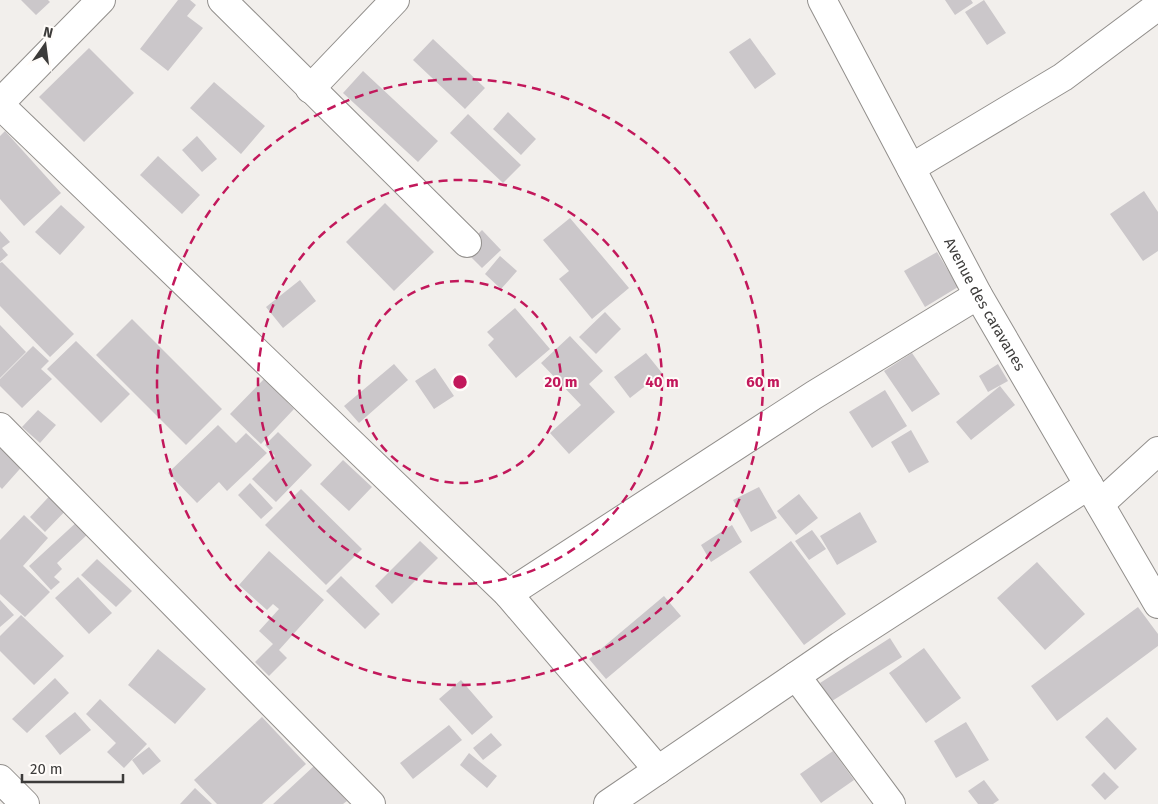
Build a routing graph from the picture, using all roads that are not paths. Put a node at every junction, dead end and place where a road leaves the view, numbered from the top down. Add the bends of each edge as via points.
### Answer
1 (101, 0) edge
2 (222, 0) edge
3 (395, 0) edge
4 (822, 0) edge
5 (1158, 6) edge
6 (310, 89) junction
7 (0, 104) edge
8 (911, 168) junction
9 (467, 243) dead end
10 (978, 294) junction
11 (0, 427) edge
12 (1158, 451) edge
13 (1095, 495) junction
14 (508, 594) junction
15 (1158, 604) edge
16 (796, 676) junction
17 (658, 770) junction
18 (2, 784) edge
19 (25, 804) edge
20 (371, 804) edge
21 (608, 804) edge
22 (891, 804) edge

1 - 7 street
2 - 6 street
3 - 6 street
4 - 8 street, Avenue des caravanes
5 - 8 street via 1063,77
6 - 9 street
7 - 14 street
8 - 10 street, Avenue des caravanes
10 - 13 street, Avenue des caravanes
10 - 14 street via 814,395
11 - 20 street
12 - 13 street
13 - 15 street, Avenue des caravanes
13 - 16 street via 840,646
14 - 17 street
16 - 17 street
16 - 22 street
17 - 21 street
18 - 19 street

